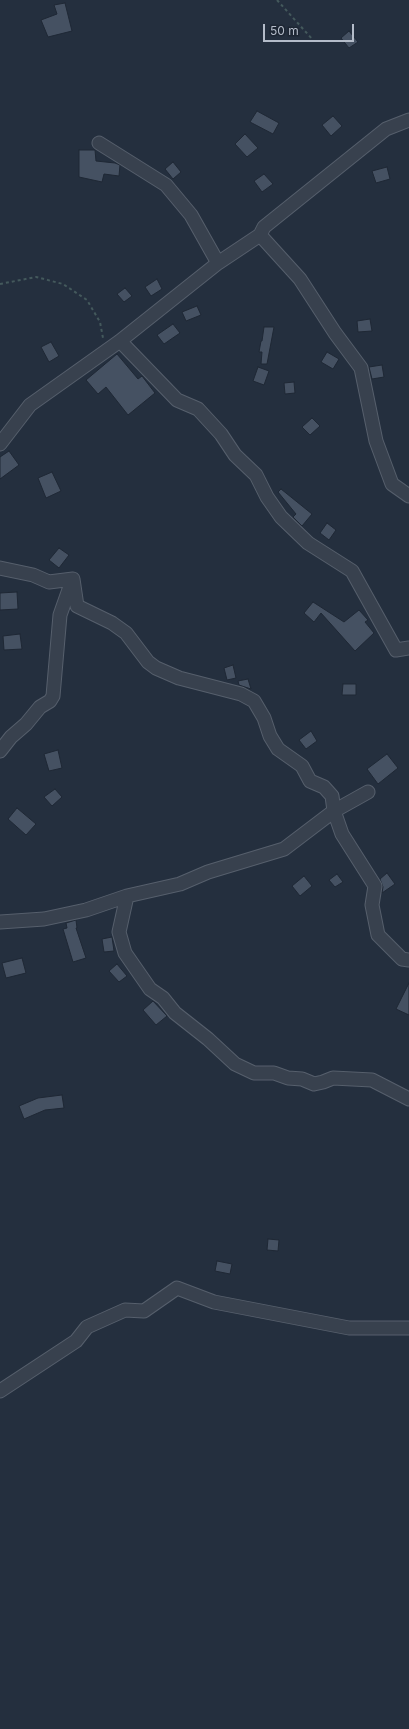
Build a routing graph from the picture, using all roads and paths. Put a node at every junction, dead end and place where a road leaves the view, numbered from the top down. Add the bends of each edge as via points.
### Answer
1 (277, 0) edge
2 (313, 40) dead end
3 (409, 120) edge
4 (99, 143) dead end
5 (260, 235) junction
6 (218, 263) junction
7 (0, 284) edge
8 (120, 341) junction
9 (106, 351) junction
10 (0, 444) edge
11 (409, 496) edge
12 (0, 568) edge
13 (72, 579) junction
14 (409, 648) edge
15 (0, 751) edge
16 (368, 792) dead end
17 (334, 811) junction
18 (127, 896) junction
19 (0, 922) edge
20 (409, 960) edge
21 (409, 1100) edge
22 (409, 1328) edge
23 (0, 1391) edge

1 - 2 path
3 - 5 street via 386,129 264,227
4 - 6 street via 166,185 191,215
5 - 6 street
5 - 11 street via 300,279 361,368 376,441 392,484
6 - 8 street
7 - 9 path via 36,277 63,284 87,300 100,322
8 - 9 street
8 - 14 street via 177,400 198,409 221,434 235,454 256,475 281,517 308,543 352,571 396,650
9 - 10 street via 30,405
12 - 13 street via 33,575 49,582
13 - 15 street via 60,615 53,696 11,736
13 - 17 street via 77,606 112,623 126,633 148,662 156,668 179,678 241,694 254,701 278,749 302,766 310,781 324,787 332,796
16 - 17 street
17 - 18 street via 284,849 208,872 180,884
17 - 20 street via 342,834 375,886 372,905 378,935 402,959
18 - 19 street via 79,912 44,919
18 - 21 street via 119,932 125,952 150,989 235,1064 254,1073 274,1073 314,1084 333,1078 372,1080
22 - 23 street via 349,1328 214,1302 177,1288 144,1311 125,1310 87,1327 76,1342

